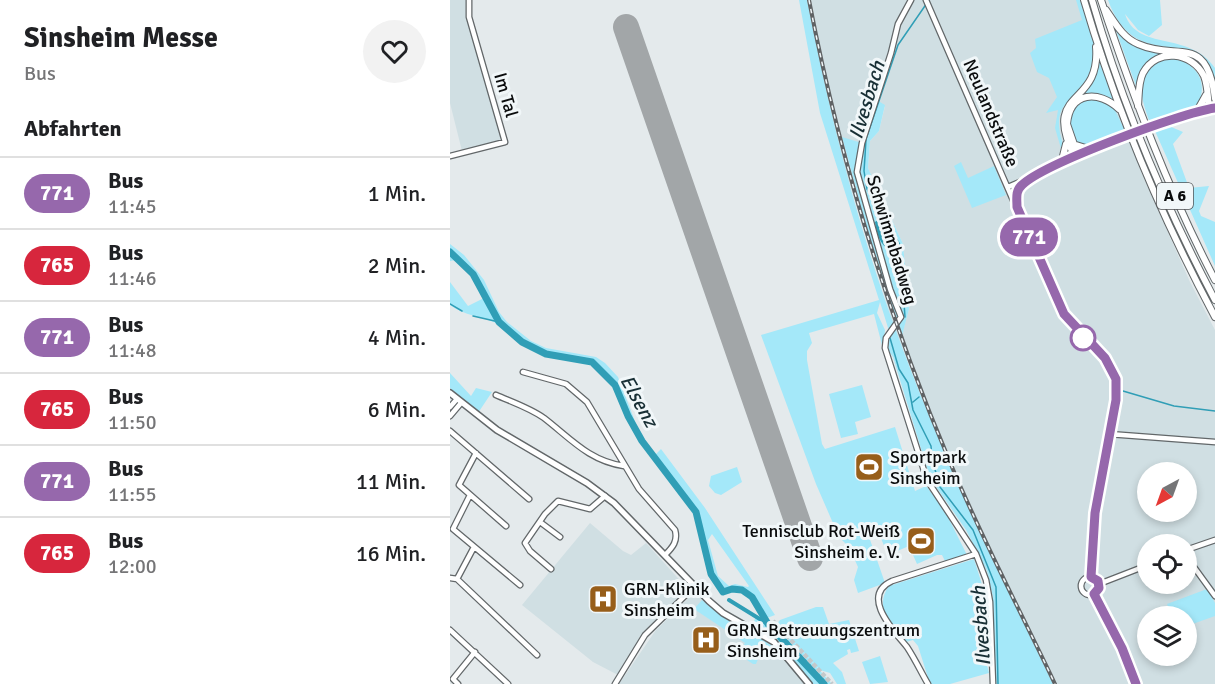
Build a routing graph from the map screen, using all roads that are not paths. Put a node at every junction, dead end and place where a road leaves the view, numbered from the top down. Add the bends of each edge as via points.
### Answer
1 (469, 0) edge
2 (911, 0) edge
3 (1084, 0) edge
4 (1092, 0) edge
5 (927, 1) edge
6 (1102, 3) edge
7 (1095, 37) junction
8 (1212, 93) edge
9 (1215, 99) edge
10 (1138, 109) junction
11 (1212, 109) edge
12 (1197, 111) junction
13 (1122, 112) junction
14 (1070, 142) junction
15 (1092, 150) junction
16 (450, 156) edge
17 (1076, 157) junction
18 (1061, 164) junction
19 (1037, 176) junction
20 (1008, 187) junction
21 (1017, 207) junction
22 (1215, 280) edge
23 (1215, 300) edge
24 (1215, 317) edge
25 (524, 372) dead end
26 (450, 393) edge
27 (496, 395) dead end
28 (459, 401) junction
29 (450, 407) edge
30 (450, 416) edge
31 (450, 431) edge
32 (1109, 434) junction
33 (1215, 442) edge
34 (476, 453) junction
35 (624, 466) junction
36 (470, 495) junction
37 (605, 496) junction
38 (529, 499) dead end
39 (540, 522) junction
40 (506, 526) dead end
41 (560, 537) dead end
42 (1215, 540) edge
43 (1197, 546) edge
44 (474, 547) junction
45 (976, 554) junction
46 (665, 555) junction
47 (551, 569) dead end
48 (1137, 569) edge
49 (1197, 571) edge
50 (1091, 577) junction
51 (450, 578) edge
52 (457, 579) junction
53 (1099, 584) junction
54 (519, 585) dead end
55 (694, 587) junction
56 (1094, 594) junction
57 (1215, 596) edge
58 (450, 630) edge
59 (475, 652) junction
60 (537, 655) dead end
61 (459, 684) edge
62 (508, 684) edge
63 (615, 684) edge
64 (809, 684) edge
65 (928, 684) edge
66 (993, 684) edge
67 (1136, 684) edge

1 - 16 street, Im Tal via 469,17 505,142
2 - 45 street, Schwimmbadweg via 898,24 867,124 857,172 890,289 902,317 886,338 885,348 918,455 927,480
3 - 7 highway
4 - 23 highway, A 6 via 1140,137
5 - 20 street, Neulandstraße
6 - 8 highway via 1125,35 1137,44 1182,51 1202,62 1211,75
6 - 10 highway, A 6
7 - 13 highway
7 - 14 highway via 1094,74 1064,111 1062,122
8 - 9 highway
8 - 10 highway via 1195,64 1181,56 1165,56 1144,72
8 - 11 highway
8 - 12 highway
10 - 22 highway, A 6
11 - 12 street
12 - 15 street, bridge
13 - 14 highway via 1101,97 1081,99 1072,107 1067,120
13 - 24 highway via 1168,221
14 - 15 highway
14 - 17 highway
14 - 18 highway
15 - 17 street
17 - 18 street
18 - 19 street
19 - 20 street
19 - 21 street via 1020,186
20 - 21 street, Neulandstraße
21 - 32 street, Neulandstraße via 1064,314 1115,374 1117,389
25 - 35 street via 554,379 576,391 599,420
26 - 28 main road
27 - 35 street via 543,418 596,458
28 - 29 street
28 - 30 street
28 - 37 main road via 513,441
31 - 34 street
32 - 33 street
32 - 50 street, Neulandstraße via 1095,513
34 - 36 street via 459,485
34 - 38 street
35 - 46 street via 675,530 674,547
36 - 40 street
36 - 44 street via 453,529
37 - 39 street via 590,509 558,501
37 - 46 main road via 629,515
39 - 41 street
39 - 47 street via 525,543
42 - 43 street
44 - 52 street
44 - 54 street
45 - 65 street via 892,581 880,597 885,623 911,653
45 - 66 street, Schwimmbadweg via 990,602
46 - 55 main road
48 - 53 street
49 - 57 street
50 - 53 street
50 - 56 street via 1084,579 1082,586 1085,592
51 - 52 street
52 - 60 street
53 - 56 street
55 - 63 street via 645,635
55 - 64 main road via 723,613 774,642
56 - 67 street
58 - 59 street
59 - 61 street via 453,679
59 - 62 street

